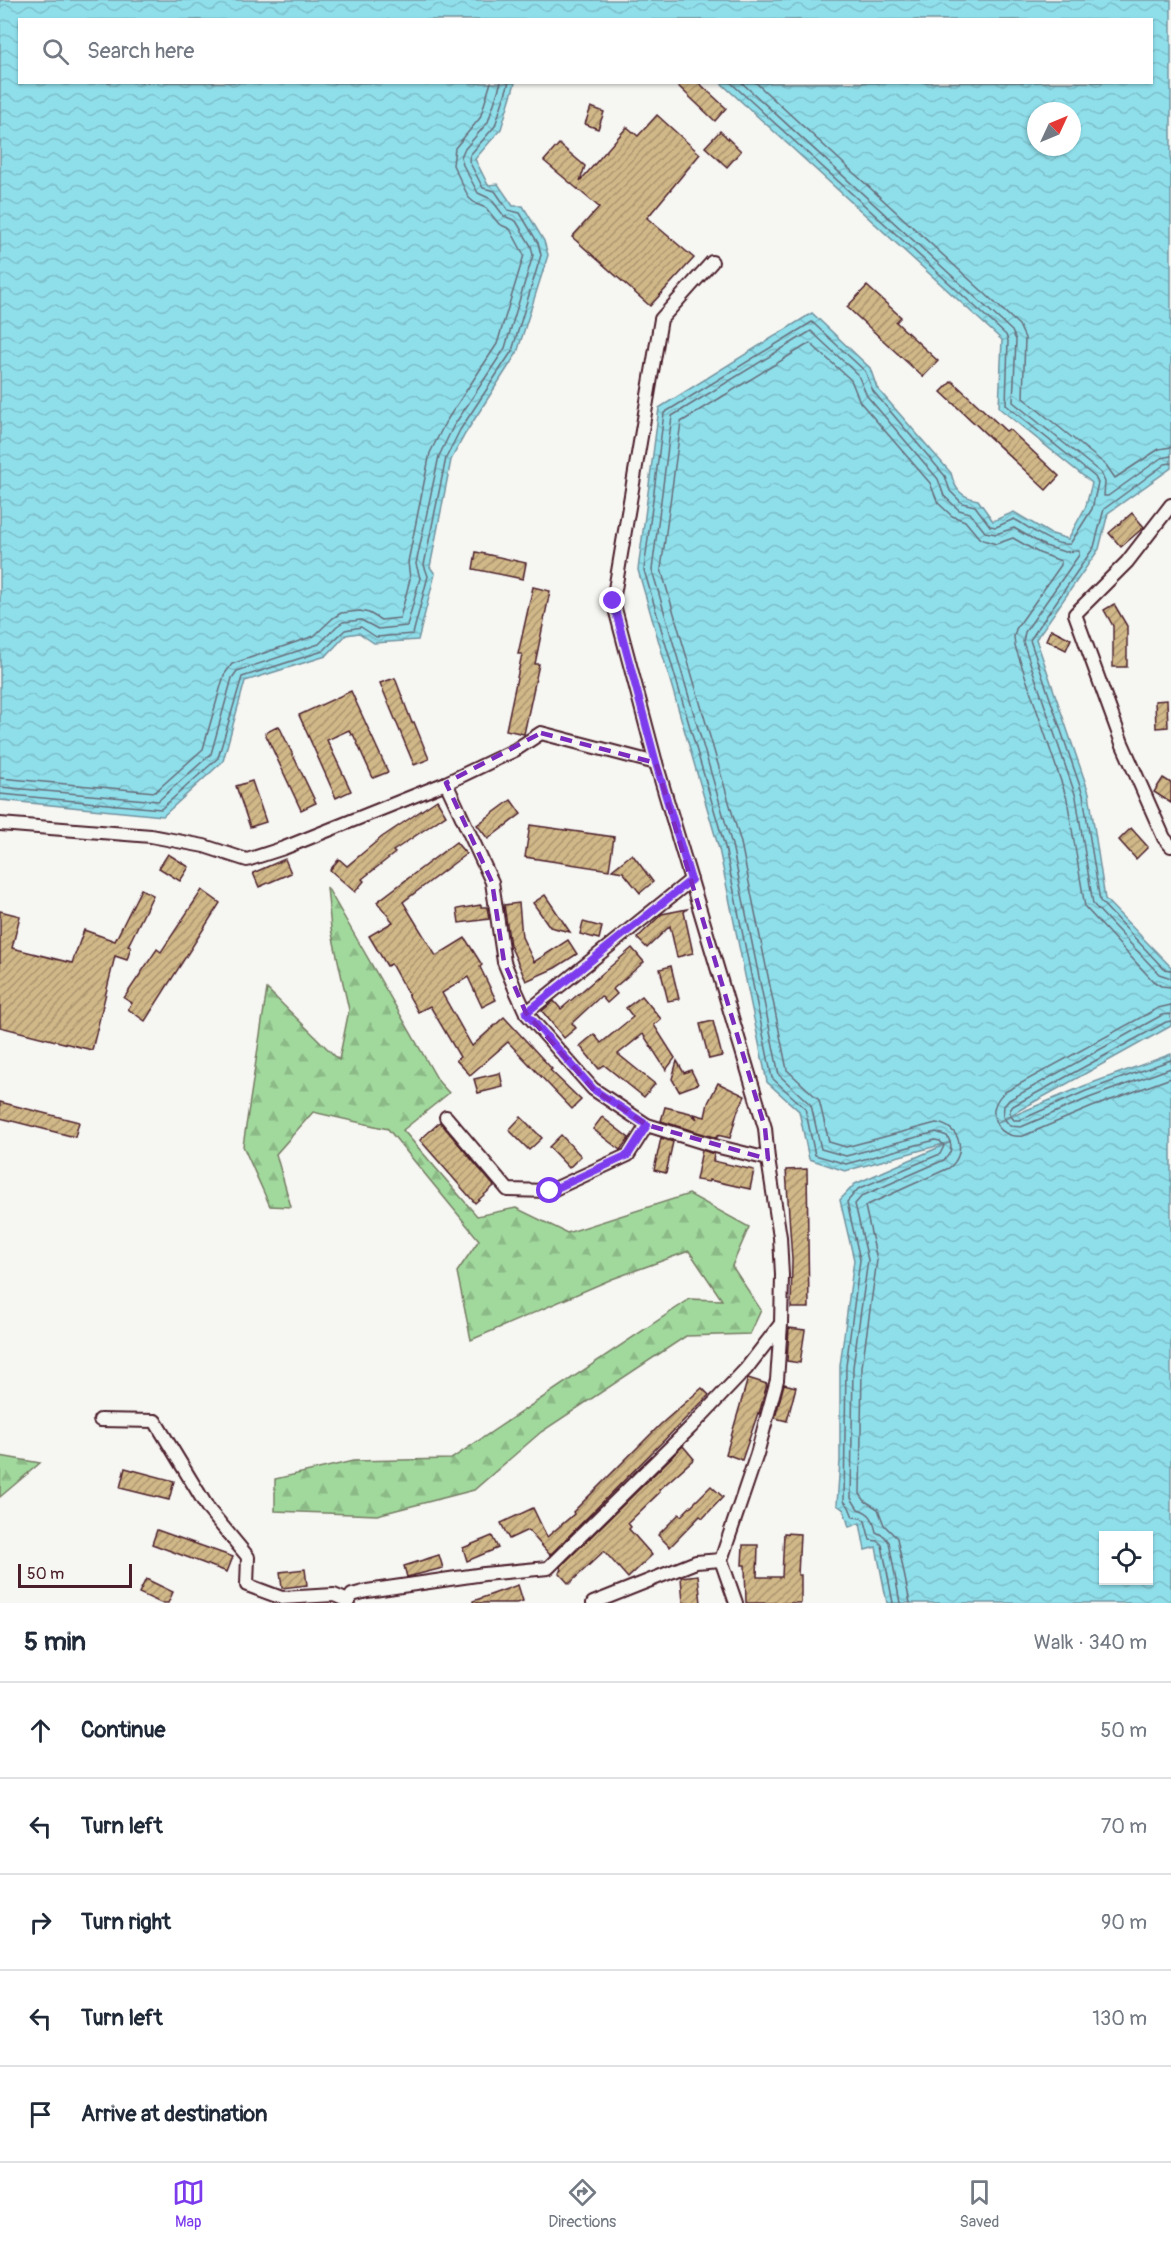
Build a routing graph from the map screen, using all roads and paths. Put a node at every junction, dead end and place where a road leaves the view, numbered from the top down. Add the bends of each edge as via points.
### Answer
1 (712, 262) dead end
2 (1171, 505) edge
3 (656, 763) junction
4 (446, 783) junction
5 (0, 824) edge
6 (1171, 846) edge
7 (691, 880) junction
8 (526, 1013) junction
9 (446, 1117) dead end
10 (647, 1125) junction
11 (768, 1158) junction
12 (781, 1324) junction
13 (100, 1420) dead end
14 (721, 1560) junction
15 (348, 1602) edge
16 (593, 1603) edge
17 (736, 1603) edge

1 - 3 street via 661,319 613,601
2 - 6 street via 1127,562 1075,614 1122,743
3 - 4 street via 541,733
3 - 7 street
4 - 5 street via 247,860 204,846 151,836
4 - 8 street via 492,882 504,962
7 - 8 street
7 - 11 street via 765,1128
8 - 10 street via 593,1089
9 - 10 street via 508,1190 550,1191 628,1155
10 - 11 street
11 - 12 street via 780,1237
12 - 14 street via 777,1380
12 - 15 street via 746,1369 690,1428 548,1568 367,1591 352,1595
13 - 15 street via 155,1421 209,1510 248,1557 247,1585 282,1598 334,1595
14 - 16 street via 696,1562
14 - 17 street

